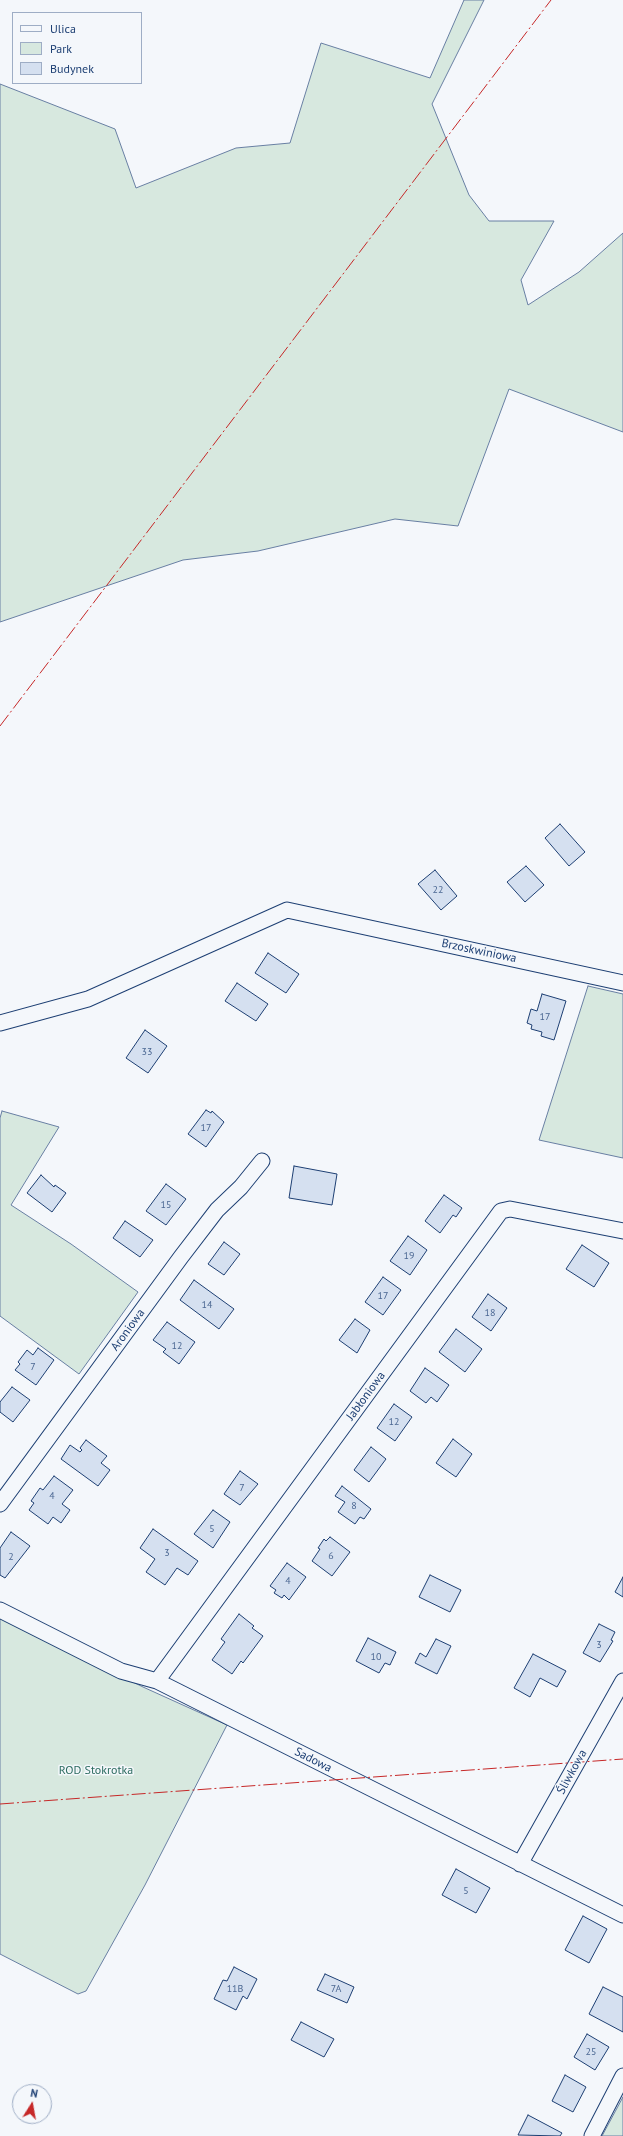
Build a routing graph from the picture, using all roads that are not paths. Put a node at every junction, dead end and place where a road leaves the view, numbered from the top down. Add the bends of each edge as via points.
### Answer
1 (623, 983) edge
2 (0, 1023) edge
3 (262, 1161) dead end
4 (623, 1231) edge
5 (0, 1504) edge
6 (0, 1610) edge
7 (157, 1681) junction
8 (623, 1681) edge
9 (520, 1864) junction
10 (623, 1915) edge
11 (623, 2076) edge
12 (592, 2136) edge

1 - 2 street, Brzoskwiniowa via 286,910 88,999
3 - 5 street, Aroniowa via 218,1210 181,1257
4 - 7 street, Jabłoniowa via 510,1209 501,1211
6 - 7 street, Sadowa via 121,1671
7 - 9 street, Sadowa
8 - 9 street, Śliwkowa
9 - 10 street, Sadowa
11 - 12 street

